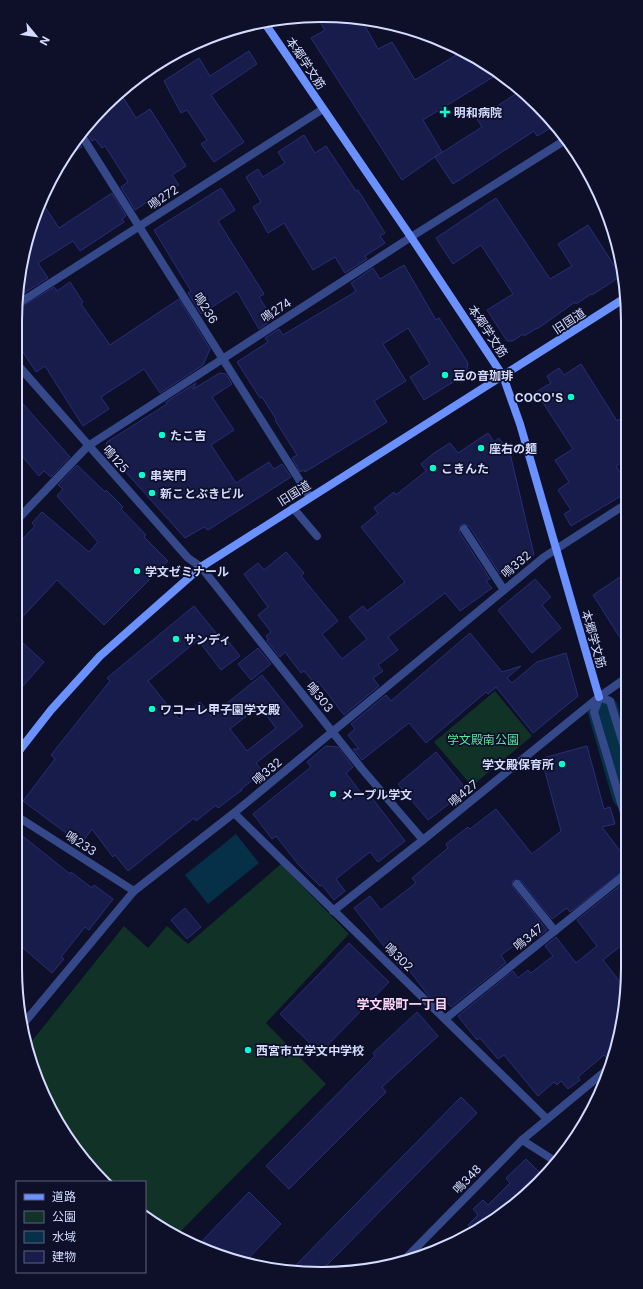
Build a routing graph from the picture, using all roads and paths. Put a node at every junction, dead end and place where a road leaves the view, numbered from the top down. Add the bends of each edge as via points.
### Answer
1 (268, 27) edge
2 (323, 110) junction
3 (84, 139) edge
4 (562, 142) edge
5 (140, 226) junction
6 (411, 237) junction
7 (23, 300) edge
8 (620, 304) edge
9 (222, 359) junction
10 (22, 370) edge
11 (504, 376) junction
12 (88, 446) junction
13 (310, 497) junction
14 (621, 507) edge
15 (293, 508) junction
16 (22, 515) edge
17 (464, 529) dead end
18 (317, 536) dead end
19 (555, 549) junction
20 (200, 567) junction
21 (504, 590) junction
22 (621, 682) edge
23 (599, 697) junction
24 (332, 732) junction
25 (621, 737) edge
26 (22, 747) edge
27 (621, 802) edge
28 (234, 813) junction
29 (22, 819) edge
30 (423, 840) junction
31 (621, 878) edge
32 (517, 884) dead end
33 (134, 891) junction
34 (333, 911) junction
35 (555, 931) junction
36 (27, 1019) edge
37 (445, 1019) junction
38 (601, 1075) edge
39 (547, 1118) junction
40 (522, 1140) junction
41 (552, 1159) edge
42 (412, 1253) edge

1 - 2 street, 本郷学文筋
2 - 5 street, 鳴272
2 - 6 street, 本郷学文筋
3 - 5 street, 鳴236
4 - 6 street, 鳴274
5 - 7 street, 鳴272
5 - 9 street, 鳴236
6 - 9 street, 鳴274
6 - 11 street, 本郷学文筋
8 - 11 street, 旧国道
9 - 12 street, 鳴274
9 - 13 street, 鳴236
10 - 12 street, 鳴125
11 - 13 street, 旧国道
11 - 19 street, 本郷学文筋
12 - 16 street, 鳴274
12 - 20 street, 鳴125 via 188,558
13 - 15 street, 旧国道
14 - 19 street, 鳴332
15 - 18 street
15 - 20 street, 旧国道
17 - 21 street
19 - 21 street, 鳴332
19 - 23 street, 本郷学文筋
20 - 24 street, 鳴303
20 - 26 street, 旧国道 via 100,656 51,710
21 - 24 street, 鳴332
22 - 23 street, 鳴427
23 - 25 street via 610,701
23 - 27 street, 本郷学文筋 via 594,712
23 - 30 street, 鳴427
24 - 28 street, 鳴332
24 - 30 street, 鳴303
28 - 33 street, 鳴332
28 - 34 street, 鳴302
29 - 33 street, 鳴233
30 - 34 street, 鳴427
31 - 35 street, 鳴347
32 - 35 street
33 - 36 street, 鳴332
34 - 37 street, 鳴302
35 - 37 street, 鳴347
37 - 39 street, 鳴302
38 - 39 street, 鳴348
39 - 40 street, 鳴348
40 - 41 street
40 - 42 street, 鳴348

